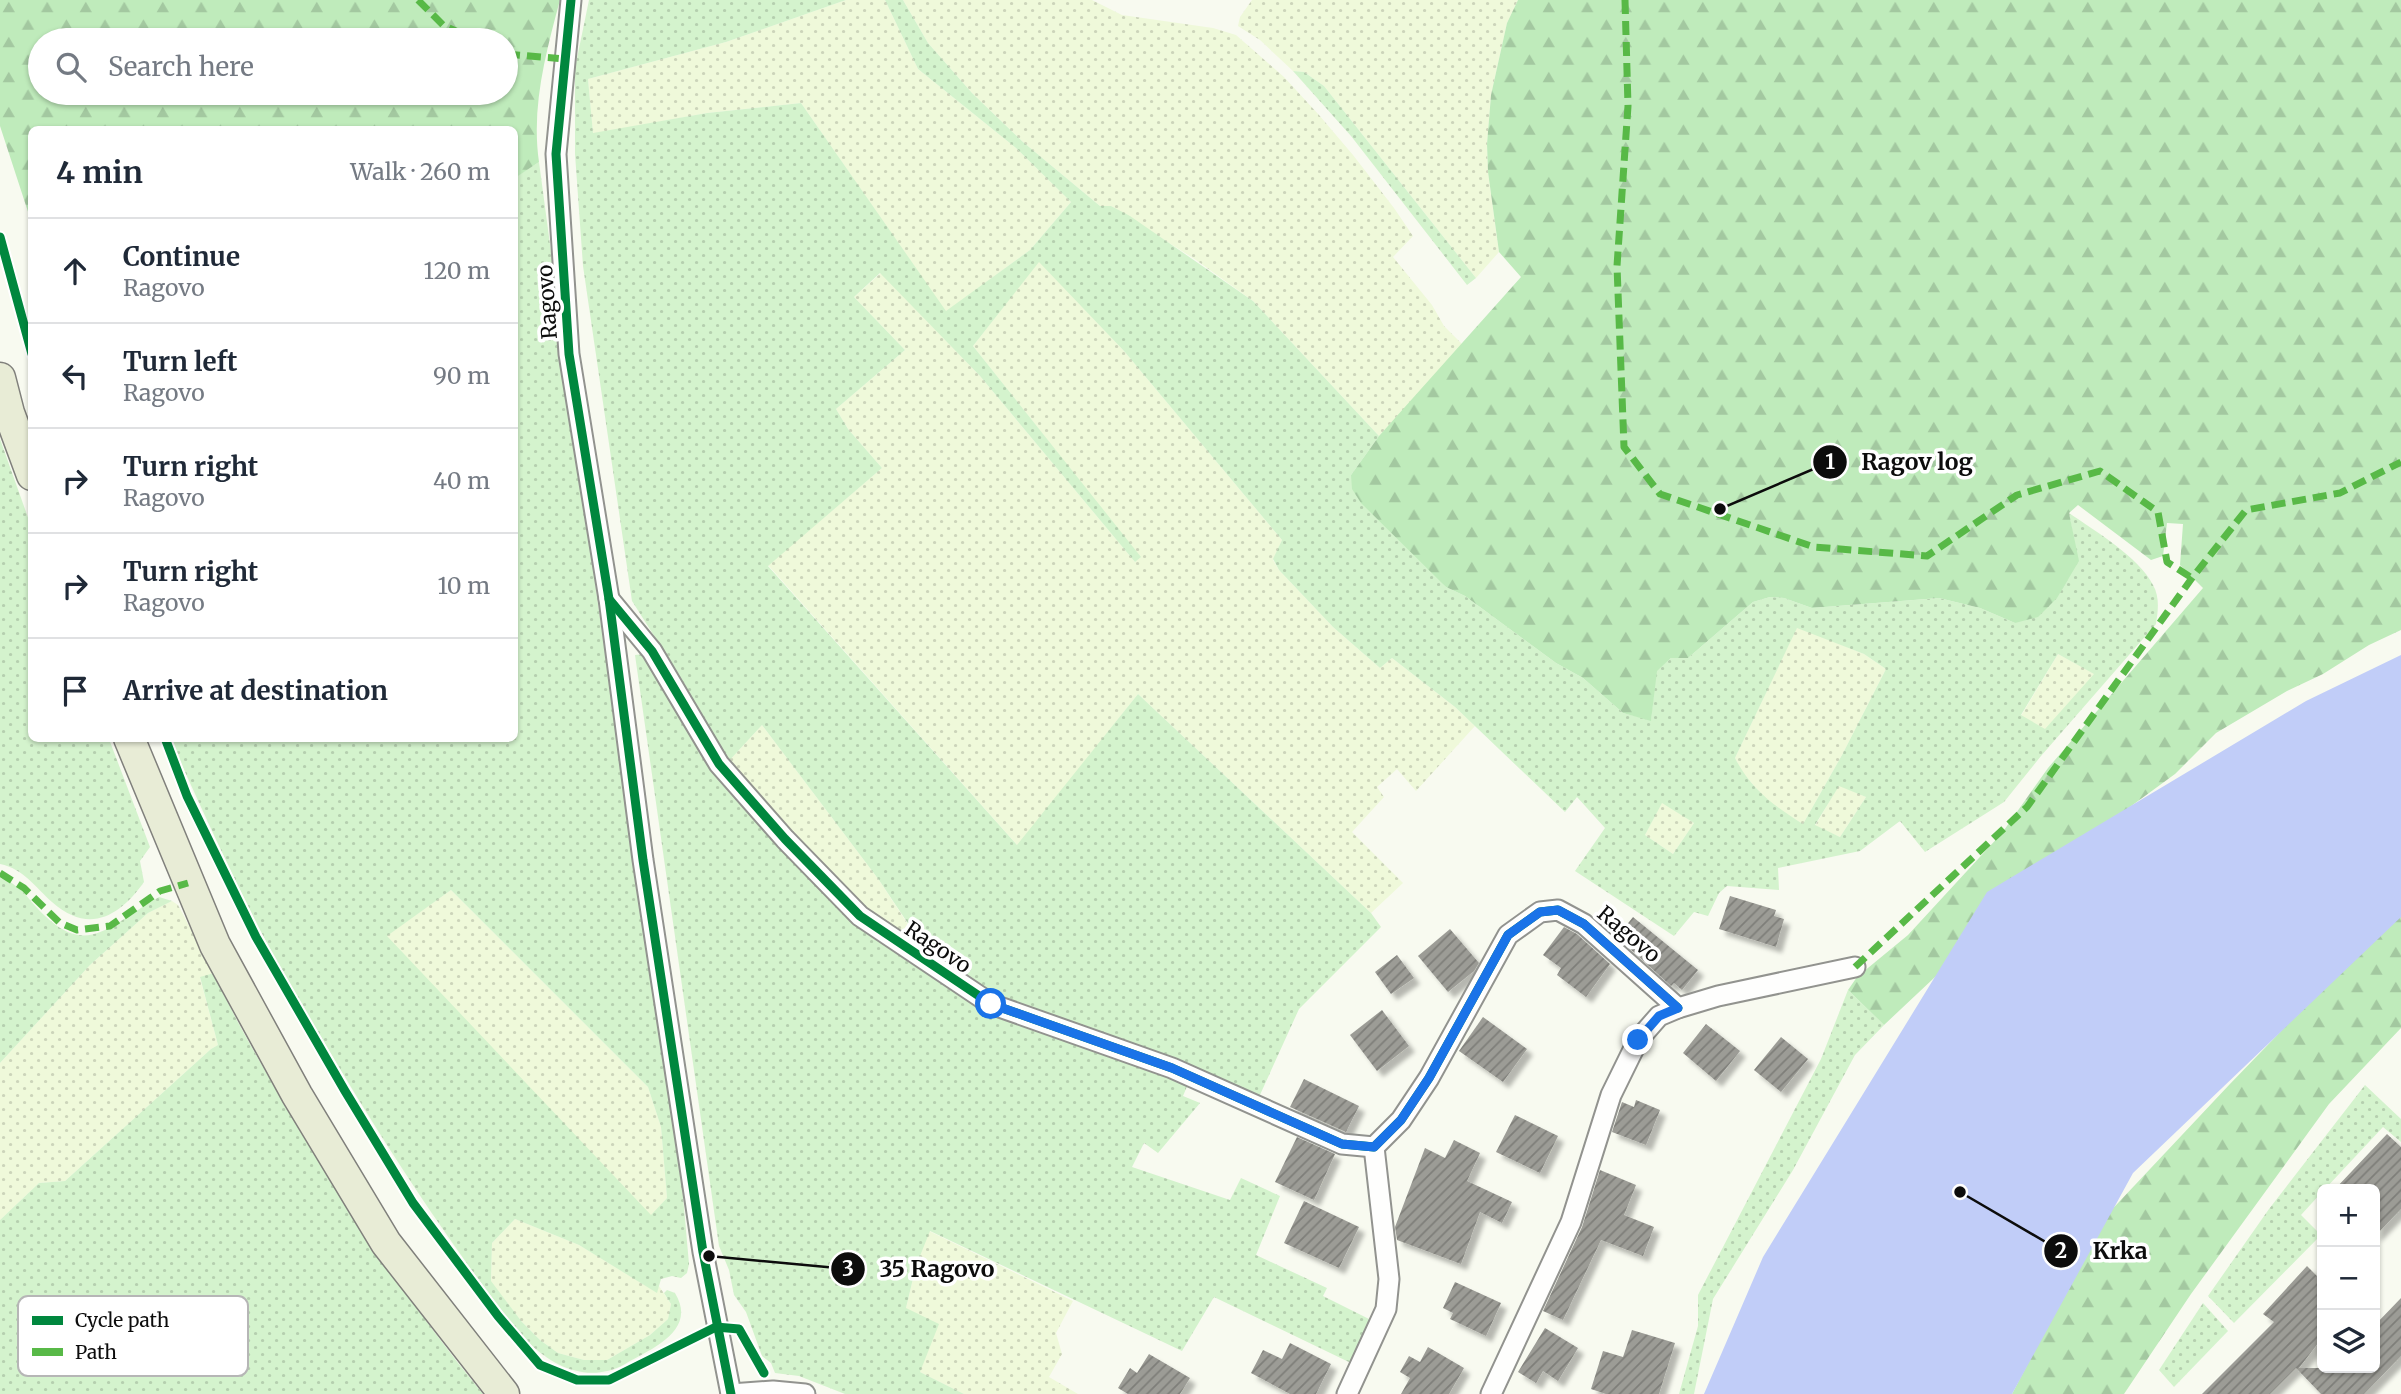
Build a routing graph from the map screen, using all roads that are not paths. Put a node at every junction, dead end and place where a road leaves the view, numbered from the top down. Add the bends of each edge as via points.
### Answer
1 (571, 0) edge
2 (0, 377) edge
3 (28, 464) edge
4 (608, 599) junction
5 (131, 742) edge
6 (1855, 967) dead end
7 (1678, 1008) junction
8 (1374, 1147) junction
9 (505, 1391) edge
10 (804, 1394) edge
11 (1347, 1394) edge
12 (1491, 1394) edge

1 - 4 street, Ragovo via 556,154 558,215 569,354
2 - 3 main road
4 - 8 street, Ragovo via 652,651 719,764 860,916 991,1004 1172,1068 1342,1144
4 - 10 street, Ragovo via 697,1213 731,1394
5 - 9 main road via 215,945 297,1095 386,1243
6 - 7 street
7 - 8 street, Ragovo via 1584,924 1558,910 1540,912 1508,935 1429,1078 1401,1120
7 - 12 street via 1659,1016 1638,1040 1611,1095 1570,1222
8 - 11 street via 1389,1279 1386,1309

